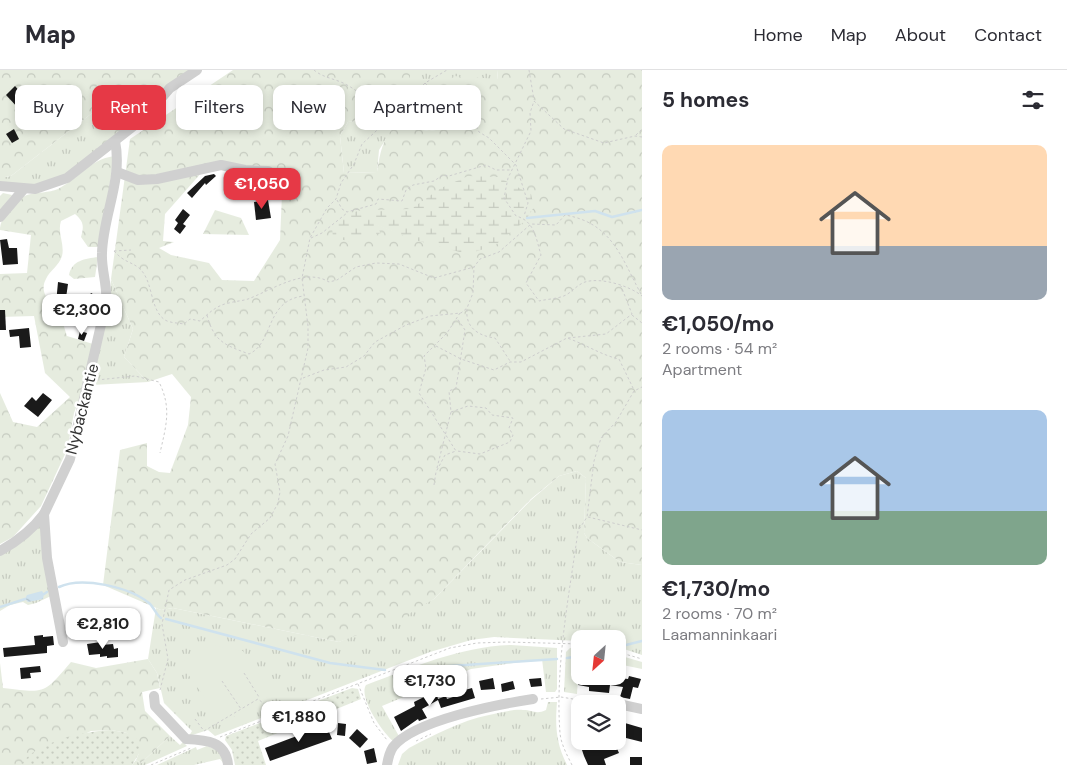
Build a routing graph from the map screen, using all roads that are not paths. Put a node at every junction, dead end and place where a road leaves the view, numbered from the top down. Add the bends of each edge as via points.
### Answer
1 (197, 70) edge
2 (116, 141) junction
3 (117, 172) junction
4 (276, 177) dead end
5 (0, 186) edge
6 (23, 190) junction
7 (0, 217) edge
8 (44, 514) junction
9 (0, 551) edge
10 (63, 642) dead end
11 (154, 696) road end
12 (533, 700) road end
13 (626, 706) edge
14 (642, 709) edge
15 (228, 765) edge
16 (387, 765) edge

1 - 2 street via 170,88 145,117
2 - 3 street, Nybackantie
2 - 6 street via 67,178 49,186
3 - 4 street via 138,180 156,179 221,165 268,171
3 - 8 street, Nybackantie via 102,252 108,291 89,382 70,459
5 - 6 street
6 - 7 street
8 - 9 street via 34,528
8 - 10 street, Nybackantie via 47,558
11 - 15 street via 155,706 186,739 209,740 222,748 228,756
12 - 16 street via 504,703 427,726 394,746
13 - 14 street

